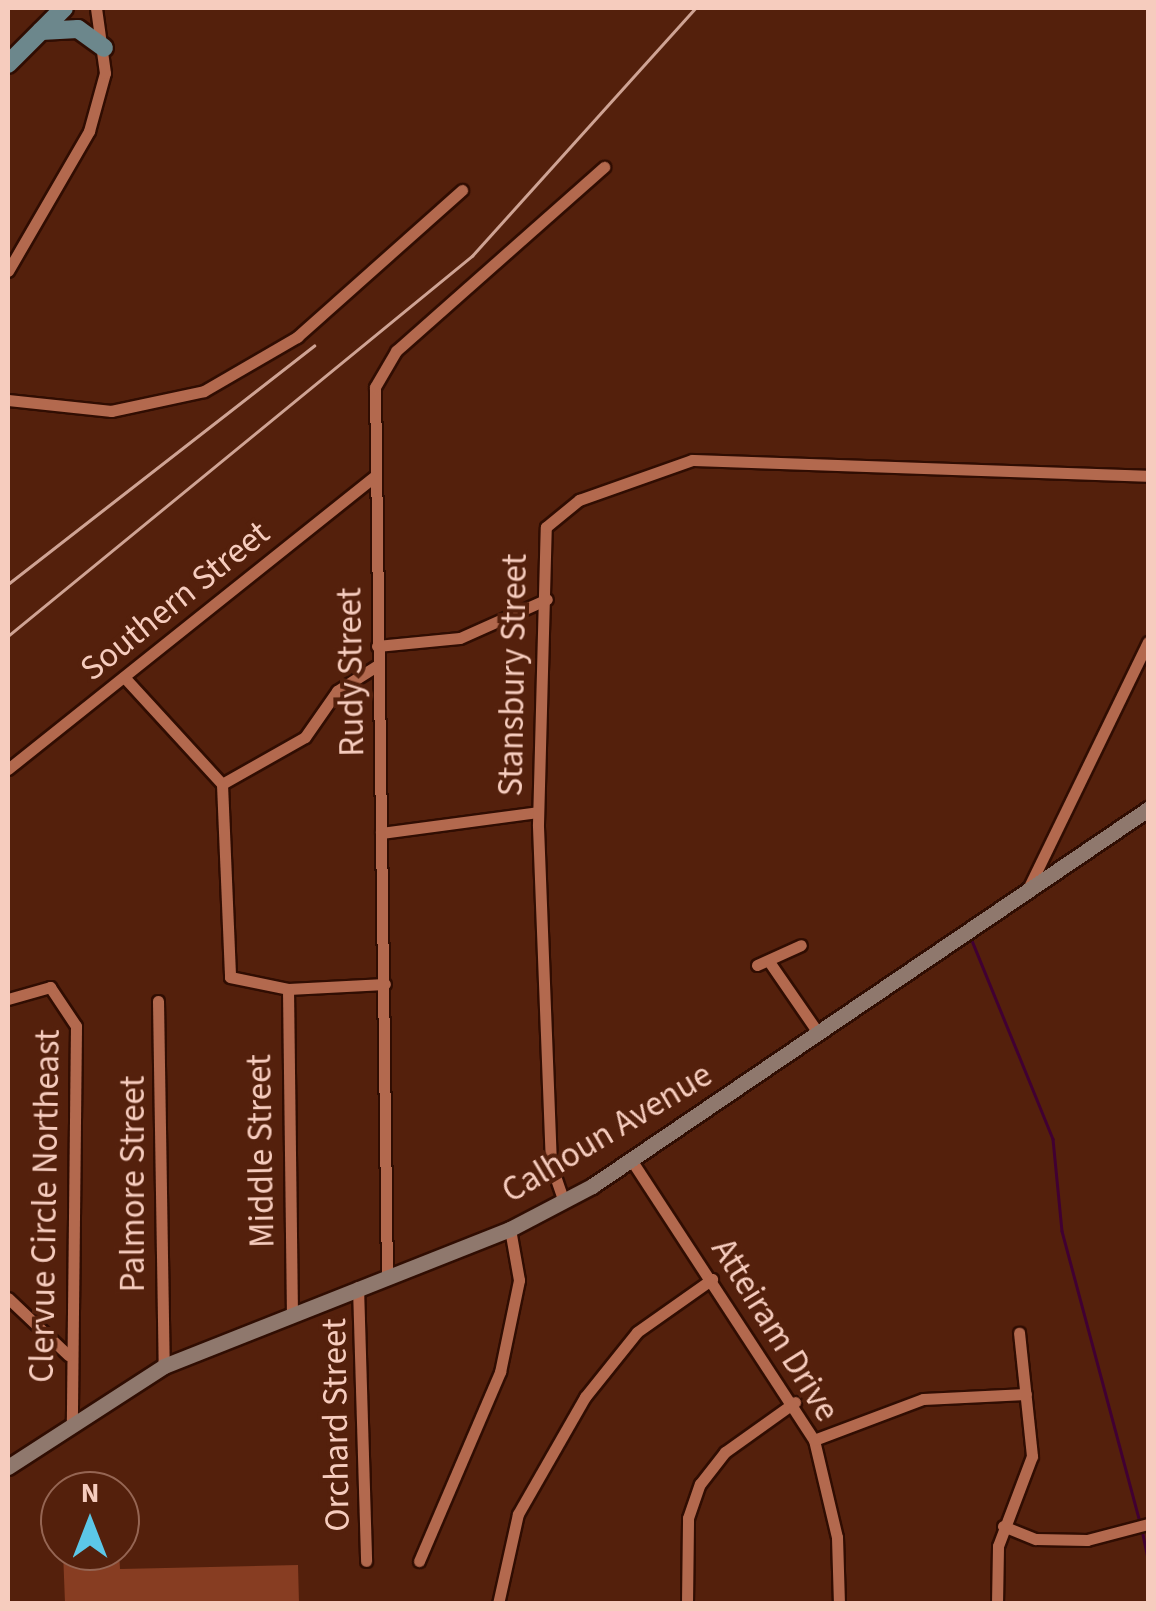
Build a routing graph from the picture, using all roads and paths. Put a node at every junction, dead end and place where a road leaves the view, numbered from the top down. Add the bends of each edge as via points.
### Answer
1 (64, 8) edge
2 (96, 8) edge
3 (40, 31) junction
4 (104, 48) junction
5 (8, 64) edge
6 (604, 167) dead end
7 (462, 190) dead end
8 (8, 271) edge
9 (8, 400) edge
10 (376, 475) junction
11 (1148, 476) edge
12 (547, 600) junction
13 (1148, 642) edge
14 (378, 646) junction
15 (378, 665) junction
16 (124, 677) junction
17 (8, 770) edge
18 (222, 784) junction
19 (1148, 809) edge
20 (538, 812) junction
21 (382, 833) junction
22 (1026, 893) junction
23 (801, 945) dead end
24 (385, 984) junction
25 (288, 989) junction
26 (8, 999) edge
27 (158, 1001) dead end
28 (818, 1034) junction
29 (632, 1161) junction
30 (564, 1202) junction
31 (510, 1229) junction
32 (387, 1276) junction
33 (712, 1279) junction
34 (358, 1287) junction
35 (8, 1298) edge
36 (292, 1312) junction
37 (1020, 1334) dead end
38 (68, 1355) junction
39 (164, 1366) junction
40 (1026, 1394) junction
41 (795, 1402) junction
42 (72, 1421) junction
43 (814, 1440) junction
44 (8, 1467) edge
45 (1148, 1524) edge
46 (1003, 1526) junction
47 (419, 1560) dead end
48 (366, 1561) dead end
49 (498, 1604) edge
50 (687, 1604) edge
51 (838, 1604) edge
52 (997, 1604) edge

1 - 3 main road
2 - 4 street
3 - 4 main road via 78,29
3 - 5 main road
4 - 8 street via 90,131
6 - 10 street, Rudy Street via 382,366
7 - 9 street via 297,337 204,391 111,412
10 - 14 street, Rudy Street
10 - 16 street, Southern Street
11 - 12 street, Stansbury Street via 784,458 662,464 580,500 546,527
12 - 14 street via 460,638
12 - 20 street, Stansbury Street
13 - 22 street
14 - 15 street, Rudy Street
15 - 18 street via 337,692 306,737
15 - 21 street, Rudy Street
16 - 17 street, Southern Street
16 - 18 street
18 - 25 street via 230,978
19 - 22 street, Calhoun Avenue
20 - 21 street
20 - 30 street, Stansbury Street via 551,1165
21 - 24 street, Rudy Street
22 - 28 street, Calhoun Avenue
23 - 28 street via 763,964
24 - 25 street
24 - 32 street, Rudy Street
25 - 36 street, Middle Street
26 - 38 street, Clervue Circle Northeast via 50,987 74,1012
27 - 39 street, Palmore Street
28 - 29 street, Calhoun Avenue
29 - 30 street, Calhoun Avenue
29 - 33 street, Atteiram Drive
30 - 31 street, Calhoun Avenue
31 - 32 street, Calhoun Avenue
31 - 47 street via 519,1280 500,1372
32 - 34 street, Calhoun Avenue
33 - 41 street, Atteiram Drive
33 - 49 street via 637,1332 584,1396 518,1514
34 - 36 street, Calhoun Avenue
34 - 48 street, Orchard Street
35 - 38 street
36 - 39 street, Calhoun Avenue
37 - 40 street
38 - 42 street, Clervue Circle Northeast
39 - 42 street, Calhoun Avenue
40 - 43 street via 923,1399
40 - 46 street via 1030,1468
41 - 43 street, Atteiram Drive
41 - 50 street via 725,1452 700,1484 688,1518
42 - 44 street, Calhoun Avenue
43 - 51 street, Atteiram Drive via 837,1537
45 - 46 street via 1088,1540 1036,1539
46 - 52 street

